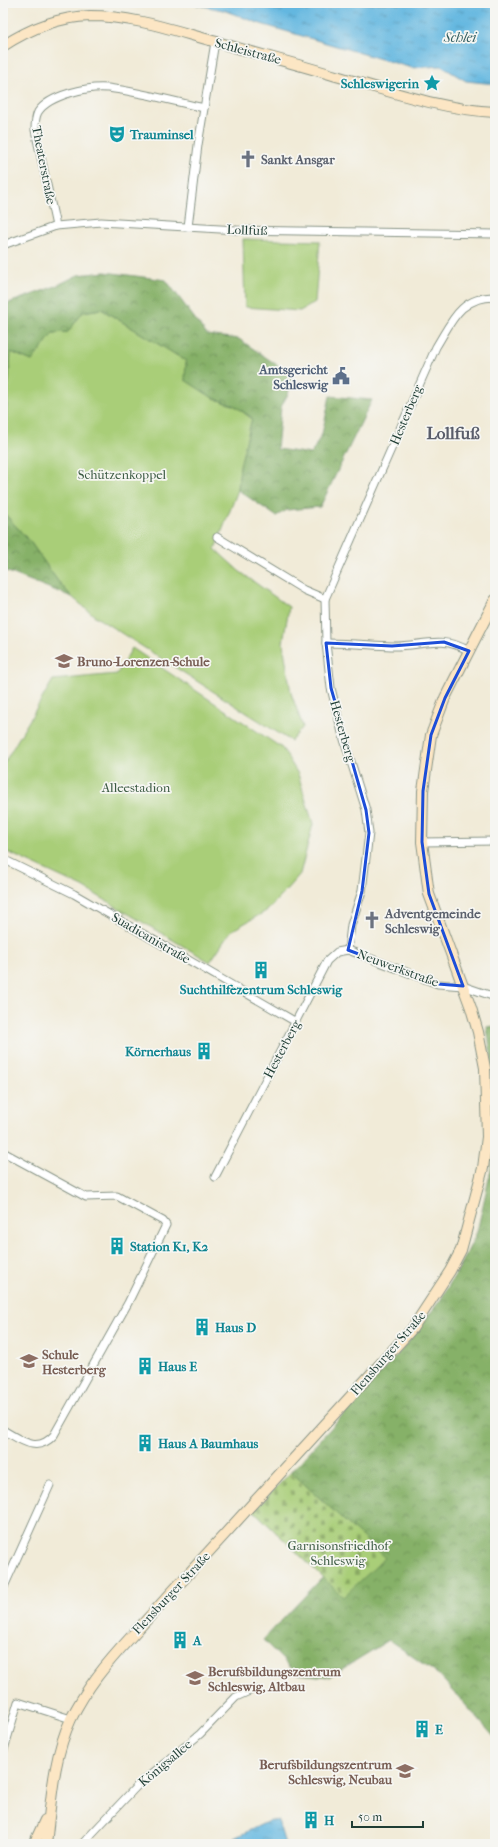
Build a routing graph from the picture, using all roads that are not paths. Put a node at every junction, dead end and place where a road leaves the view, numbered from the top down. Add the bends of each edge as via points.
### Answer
1 (215, 42) junction
2 (3, 46) edge
3 (204, 108) junction
4 (495, 112) edge
5 (56, 226) junction
6 (188, 227) junction
7 (495, 234) edge
8 (3, 245) edge
9 (495, 297) edge
10 (217, 537) dead end
11 (325, 599) junction
12 (495, 600) edge
13 (326, 643) junction
14 (469, 651) junction
15 (495, 841) edge
16 (422, 842) junction
17 (3, 859) edge
18 (348, 950) junction
19 (463, 986) junction
20 (495, 997) edge
21 (296, 1022) junction
22 (3, 1152) edge
23 (215, 1177) dead end
24 (3, 1430) edge
25 (50, 1485) dead end
26 (3, 1589) edge
27 (254, 1688) dead end
28 (71, 1720) junction
29 (3, 1753) edge
30 (50, 1809) junction
31 (34, 1844) edge
32 (46, 1844) edge
33 (82, 1844) edge

1 - 2 street, Schleistraße via 144,22 90,16 55,21 31,30
1 - 3 street
1 - 4 street, Schleistraße via 424,102
3 - 5 street, Theaterstraße via 107,88 67,94 48,102 38,112 34,130
3 - 6 street
5 - 6 street, Lollfuß via 101,222
5 - 8 street, Lollfuß
6 - 7 street, Lollfuß
9 - 11 street, Hesterberg via 481,298 461,309 436,347
10 - 11 street via 304,590
11 - 13 street, Hesterberg
12 - 14 street, Flensburger Straße
13 - 14 street via 392,646 452,642
13 - 18 street, Hesterberg via 331,688 366,810 369,833 362,891 351,925
14 - 16 street, Flensburger Straße via 445,698 431,735 423,791
15 - 16 street
16 - 19 street, Flensburger Straße via 429,894
17 - 21 street, Suadicanistraße via 74,894
18 - 19 street, Neuwerkstraße via 438,984
18 - 21 street, Hesterberg via 337,952 327,961
19 - 20 street, Neuwerkstraße
19 - 28 street, Flensburger Straße via 472,1008 485,1068 487,1137 483,1168 465,1239 450,1271 412,1329 116,1653 89,1688
21 - 23 street, Hesterberg
22 - 24 street via 86,1197 117,1196 166,1225 128,1303 54,1436 47,1443 31,1444
25 - 26 street
27 - 33 street, Königsallee via 236,1698 200,1734 137,1786
28 - 29 street via 18,1702
28 - 30 street, Flensburger Straße via 60,1749
30 - 31 street
30 - 32 street, Flensburger Straße

